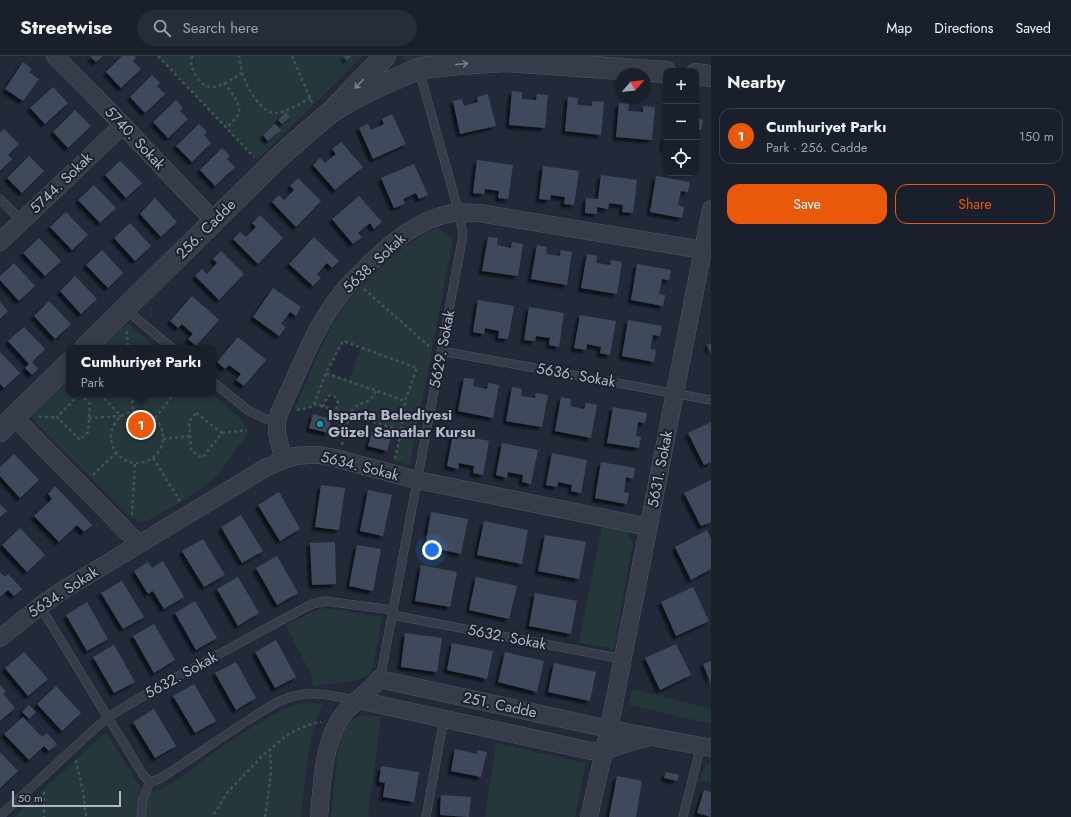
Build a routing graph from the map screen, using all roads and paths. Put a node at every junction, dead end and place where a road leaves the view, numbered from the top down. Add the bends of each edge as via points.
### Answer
1 (55, 56) edge
2 (158, 56) edge
3 (192, 56) edge
4 (239, 56) edge
5 (292, 56) edge
6 (385, 56) edge
7 (394, 56) edge
8 (483, 56) edge
9 (505, 61) junction
10 (423, 66) edge
11 (663, 72) edge
12 (242, 73) junction
13 (699, 74) edge
14 (711, 76) edge
15 (224, 83) junction
16 (311, 98) junction
17 (322, 108) junction
18 (123, 125) junction
19 (226, 128) junction
20 (258, 160) dead end
21 (0, 199) edge
22 (711, 209) edge
23 (459, 213) junction
24 (22, 221) junction
25 (214, 222) junction
26 (0, 242) edge
27 (703, 250) junction
28 (361, 286) dead end
29 (125, 309) junction
30 (127, 329) dead end
31 (88, 345) edge
32 (128, 345) edge
33 (168, 345) edge
34 (432, 348) dead end
35 (441, 351) junction
36 (66, 366) edge
37 (326, 373) junction
38 (216, 384) edge
39 (376, 390) junction
40 (675, 393) junction
41 (77, 397) edge
42 (83, 397) edge
43 (103, 397) edge
44 (132, 397) edge
45 (172, 397) edge
46 (711, 400) edge
47 (405, 401) junction
48 (314, 404) junction
49 (323, 407) junction
50 (294, 410) dead end
51 (133, 412) junction
52 (335, 412) junction
53 (350, 414) junction
54 (121, 416) junction
55 (37, 417) dead end
56 (57, 417) junction
57 (89, 418) junction
58 (155, 418) junction
59 (277, 421) junction
60 (7, 424) edge
61 (346, 428) junction
62 (247, 430) dead end
63 (401, 431) junction
64 (222, 433) junction
65 (190, 436) junction
66 (162, 438) junction
67 (341, 446) dead end
68 (116, 453) junction
69 (153, 458) junction
70 (284, 460) junction
71 (394, 461) dead end
72 (134, 463) junction
73 (90, 477) dead end
74 (417, 480) junction
75 (180, 501) dead end
76 (132, 517) dead end
77 (649, 527) junction
78 (139, 544) junction
79 (40, 606) junction
80 (392, 612) junction
81 (0, 638) edge
82 (622, 659) junction
83 (379, 678) junction
84 (358, 700) junction
85 (108, 718) junction
86 (444, 718) junction
87 (321, 722) dead end
88 (609, 729) junction
89 (652, 737) junction
90 (706, 747) edge
91 (270, 749) junction
92 (604, 751) junction
93 (76, 760) dead end
94 (150, 781) junction
95 (44, 790) dead end
96 (214, 814) dead end
97 (0, 816) edge
98 (44, 817) edge
99 (86, 817) edge
100 (141, 817) edge
101 (265, 817) edge
102 (319, 817) edge
103 (426, 817) edge
104 (589, 817) edge
105 (683, 817) edge

1 - 18 street, 5740. Sokak
2 - 19 path
3 - 15 path via 191,66 204,85 212,88
4 - 12 path
5 - 16 path
6 -> 17 street, 256. Cadde
7 - 10 street via 402,68 408,70
8 - 9 street
10 -> 9 street
9 - 11 street
10 - 17 street, 256. Cadde via 349,101
10 - 23 lane, 5629. Sokak
12 - 15 path
12 - 16 path via 254,96 271,112 280,112
13 - 14 street
15 - 19 path via 239,110 236,118
16 - 17 path
17 - 25 street, 256. Cadde via 305,134
18 - 24 street, 5744. Sokak
18 - 25 street, 5740. Sokak
19 - 20 path
21 - 24 lane
22 - 27 street, 5631. Sokak
23 - 27 street, 5638. Sokak via 479,214
23 - 35 lane, 5629. Sokak via 462,241
23 - 59 street, 5638. Sokak via 438,217 408,232 394,241 353,279 320,325
24 - 26 street, 5744. Sokak
25 - 29 street, 256. Cadde
27 - 40 street, 5631. Sokak
28 - 34 path
29 - 31 street, 256. Cadde
29 - 33 lane
30 - 32 path
35 - 40 lane, 5636. Sokak
35 - 74 lane, 5629. Sokak
36 - 60 street
37 - 39 path
37 - 47 path via 343,341 361,347 417,368
37 - 48 path
38 - 59 lane via 249,411
39 - 47 path
39 - 53 path via 370,400 356,406
40 - 46 lane, 5636. Sokak
40 - 77 street, 5631. Sokak
41 - 56 path
42 - 57 path via 90,404
43 - 54 path
44 - 51 path
45 - 58 path
47 - 63 path
48 - 49 path
48 - 50 path via 308,408
49 - 52 path
49 - 52 path via 331,395 338,403
51 - 54 path
51 - 58 path via 147,413
52 - 61 path via 341,426
53 - 61 path
53 - 63 path
54 - 57 path
54 - 68 path via 112,429 110,438
55 - 56 path
56 - 57 path via 80,440 88,432
58 - 66 path via 160,425
59 - 70 street, 5638. Sokak via 276,430
60 - 78 street
61 - 67 path
62 - 64 path
63 - 71 path
64 - 65 path via 196,413 189,422
64 - 65 path via 202,458 191,450
65 - 66 path
66 - 69 path via 159,451
68 - 72 path via 122,459
68 - 73 path
69 - 72 path via 146,462
69 - 75 path
70 - 74 street, 5634. Sokak via 308,454 318,455
70 - 78 street, 5634. Sokak via 267,467
72 - 76 path
74 - 77 street, 5634. Sokak
74 - 80 lane, 5629. Sokak
77 - 82 street, 5631. Sokak
78 - 79 street, 5634. Sokak
79 - 81 street, 5634. Sokak
79 - 85 lane
80 - 82 lane, 5632. Sokak
80 - 83 lane, 5629. Sokak
80 - 85 lane, 5632. Sokak via 332,601 312,604 164,684
82 - 88 street, 5631. Sokak
83 - 84 street
83 - 88 street, 251. Cadde
84 - 86 street, 251. Cadde
84 - 94 lane via 313,694 299,694 287,698 240,725 166,775
84 - 102 street via 346,710 332,734 325,765
85 - 94 lane via 143,776
85 - 97 lane, 5632. Sokak
86 - 92 street, 251. Cadde via 591,751
86 - 103 lane
87 - 91 path via 290,733
88 - 89 street, 251. Cadde
88 - 92 street, 5631. Sokak
89 - 90 street, 251. Cadde
89 - 92 street, 251. Cadde via 634,740
90 - 105 lane
91 - 96 path via 234,784
91 - 101 path via 271,772
92 - 104 street, 5631. Sokak
93 - 99 path
94 - 100 lane via 143,800
95 - 98 path

